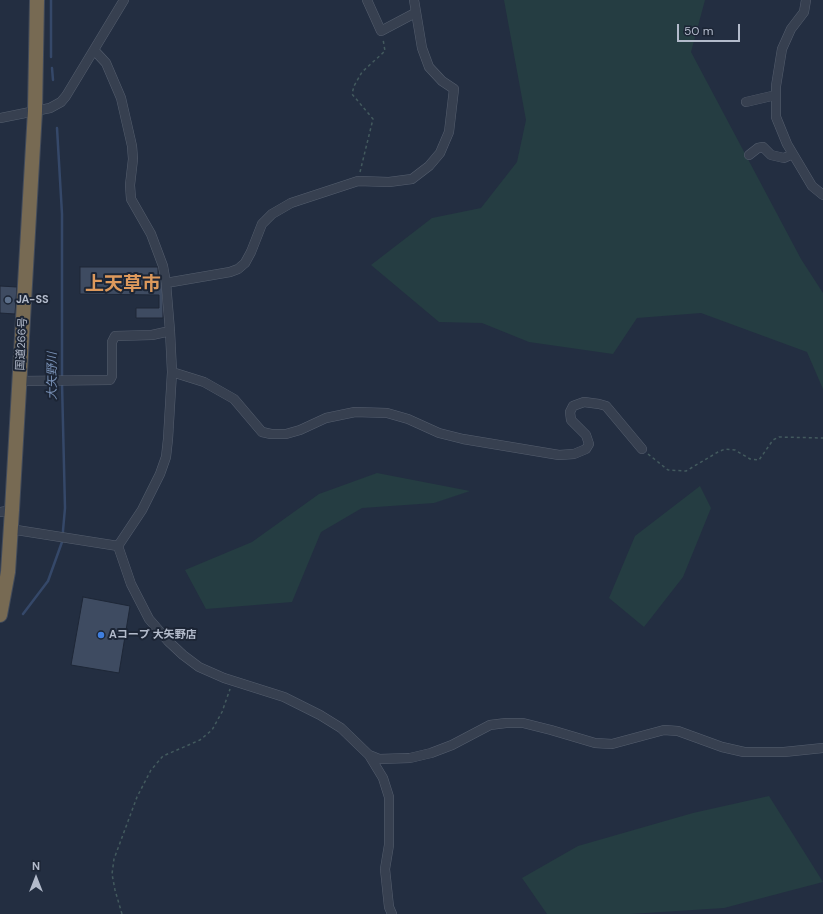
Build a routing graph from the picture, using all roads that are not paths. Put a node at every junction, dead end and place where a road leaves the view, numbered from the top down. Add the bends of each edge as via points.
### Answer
1 (37, 0) edge
2 (124, 0) edge
3 (367, 0) edge
4 (414, 0) edge
5 (806, 0) edge
6 (416, 13) junction
7 (94, 50) junction
8 (776, 95) junction
9 (746, 102) dead end
10 (36, 111) junction
11 (0, 118) edge
12 (793, 154) junction
13 (749, 155) dead end
14 (823, 195) edge
15 (166, 283) junction
16 (170, 331) junction
17 (172, 372) junction
18 (19, 381) junction
19 (642, 449) road end
20 (6, 511) edge
21 (10, 529) junction
22 (118, 546) junction
23 (0, 615) edge
24 (823, 748) edge
25 (369, 755) junction
26 (392, 914) edge

1 - 10 highway, 国道266号
2 - 7 street
3 - 6 street via 381,31
4 - 6 street
5 - 8 street via 804,12 791,29 782,49
6 - 15 street via 422,48 430,66 442,81 454,89 449,132 440,153 429,166 412,179 388,182 358,181 291,203 272,214 262,224 251,252 238,269
7 - 10 street via 61,102
7 - 15 street via 106,63 121,98 132,146 131,199 151,234 163,266
8 - 9 street
8 - 12 street via 776,117 786,144
10 - 11 street
10 - 18 highway, 国道266号
12 - 13 street via 784,158 771,155 763,147
12 - 14 street via 812,186
15 - 16 street
16 - 17 street
16 - 18 street via 152,335 115,336 112,342 110,380
17 - 19 street via 204,382 234,399 262,432 271,434 286,434 326,418 355,412 387,413 439,433 463,439 558,455 574,454 586,449 589,444 586,436 571,420 570,412 573,406 584,402 606,406
17 - 22 street via 166,457 142,510
18 - 20 highway, 国道266号
20 - 21 highway, 国道266号
21 - 22 street
21 - 23 highway, 国道266号 via 8,572
22 - 25 street via 131,584 149,618 168,641 199,668 284,697 320,715 341,728
24 - 25 street via 784,752 744,752 678,731 664,730 612,744 595,743 523,723 506,723 490,725 452,745 410,758 379,759
25 - 26 street via 383,778 390,797 389,844 385,869

